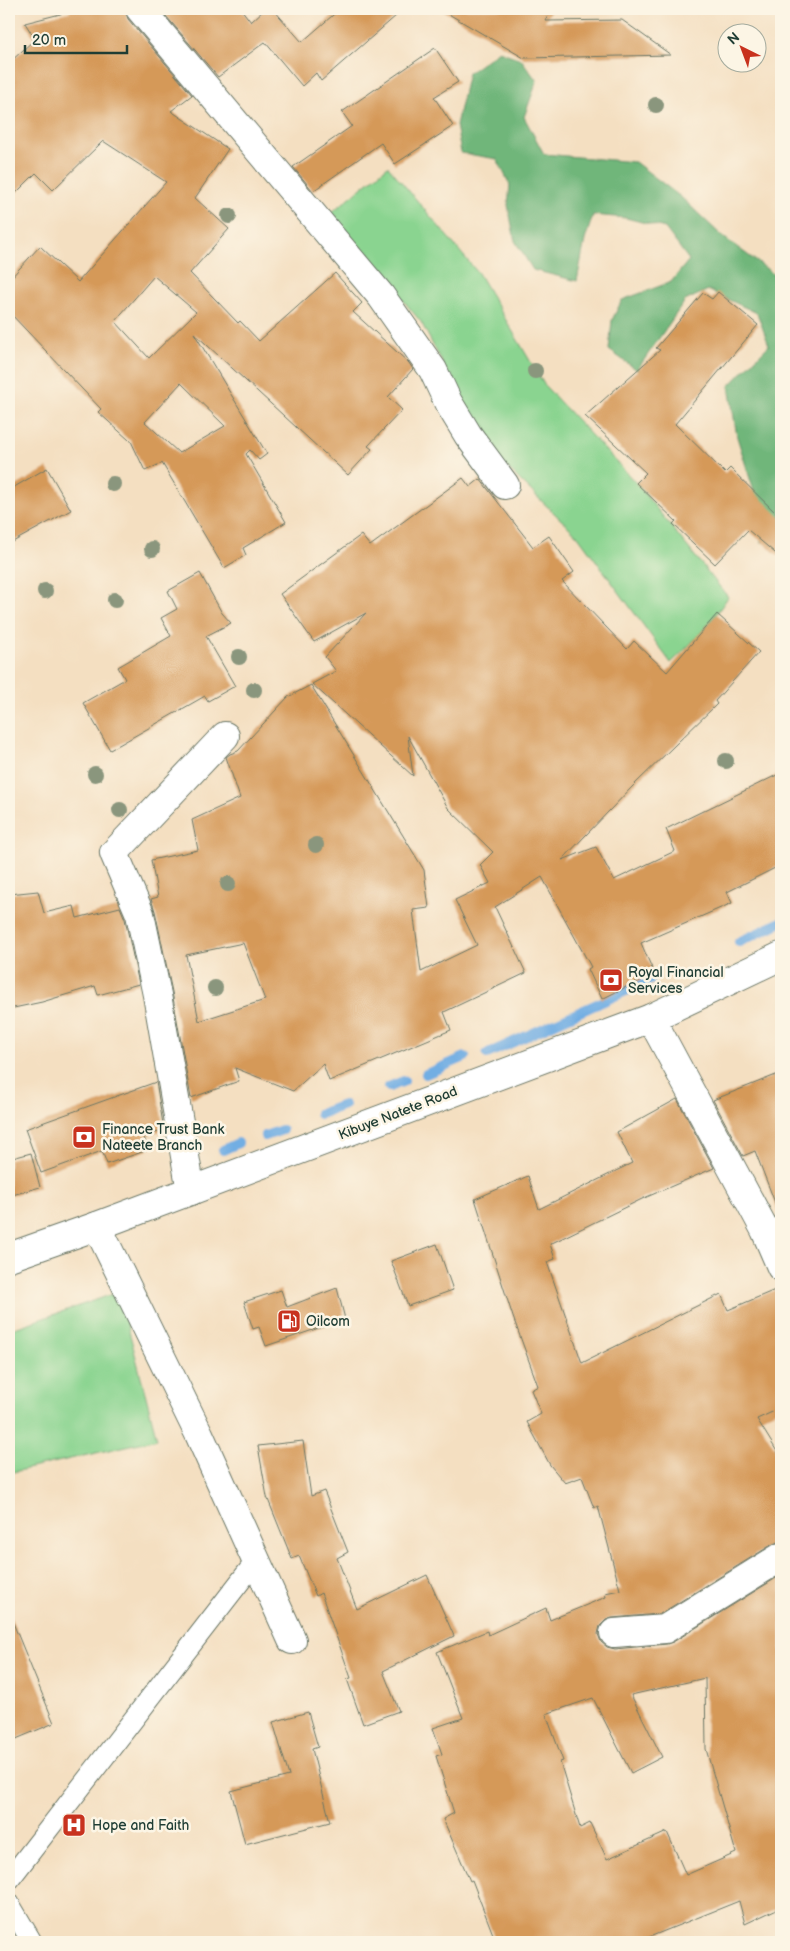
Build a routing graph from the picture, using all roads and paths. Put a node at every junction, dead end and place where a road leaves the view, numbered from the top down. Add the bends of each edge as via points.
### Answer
1 (140, 9) edge
2 (505, 485) dead end
3 (224, 736) dead end
4 (781, 956) edge
5 (651, 1018) junction
6 (191, 1191) junction
7 (97, 1226) junction
8 (9, 1257) edge
9 (781, 1267) edge
10 (781, 1557) edge
11 (256, 1561) junction
12 (614, 1633) dead end
13 (292, 1640) dead end
14 (9, 1880) edge
15 (9, 1903) edge
16 (32, 1942) edge

1 - 2 street via 381,296 432,370 468,436
3 - 6 street via 114,853 140,914
4 - 5 street, Kibuye Natete Road
5 - 6 street, Kibuye Natete Road
5 - 9 street via 765,1230
6 - 7 street, Kibuye Natete Road
7 - 8 street, Kibuye Natete Road
7 - 11 street via 199,1434
10 - 12 street via 665,1629
11 - 13 street
11 - 14 lane
15 - 16 lane

